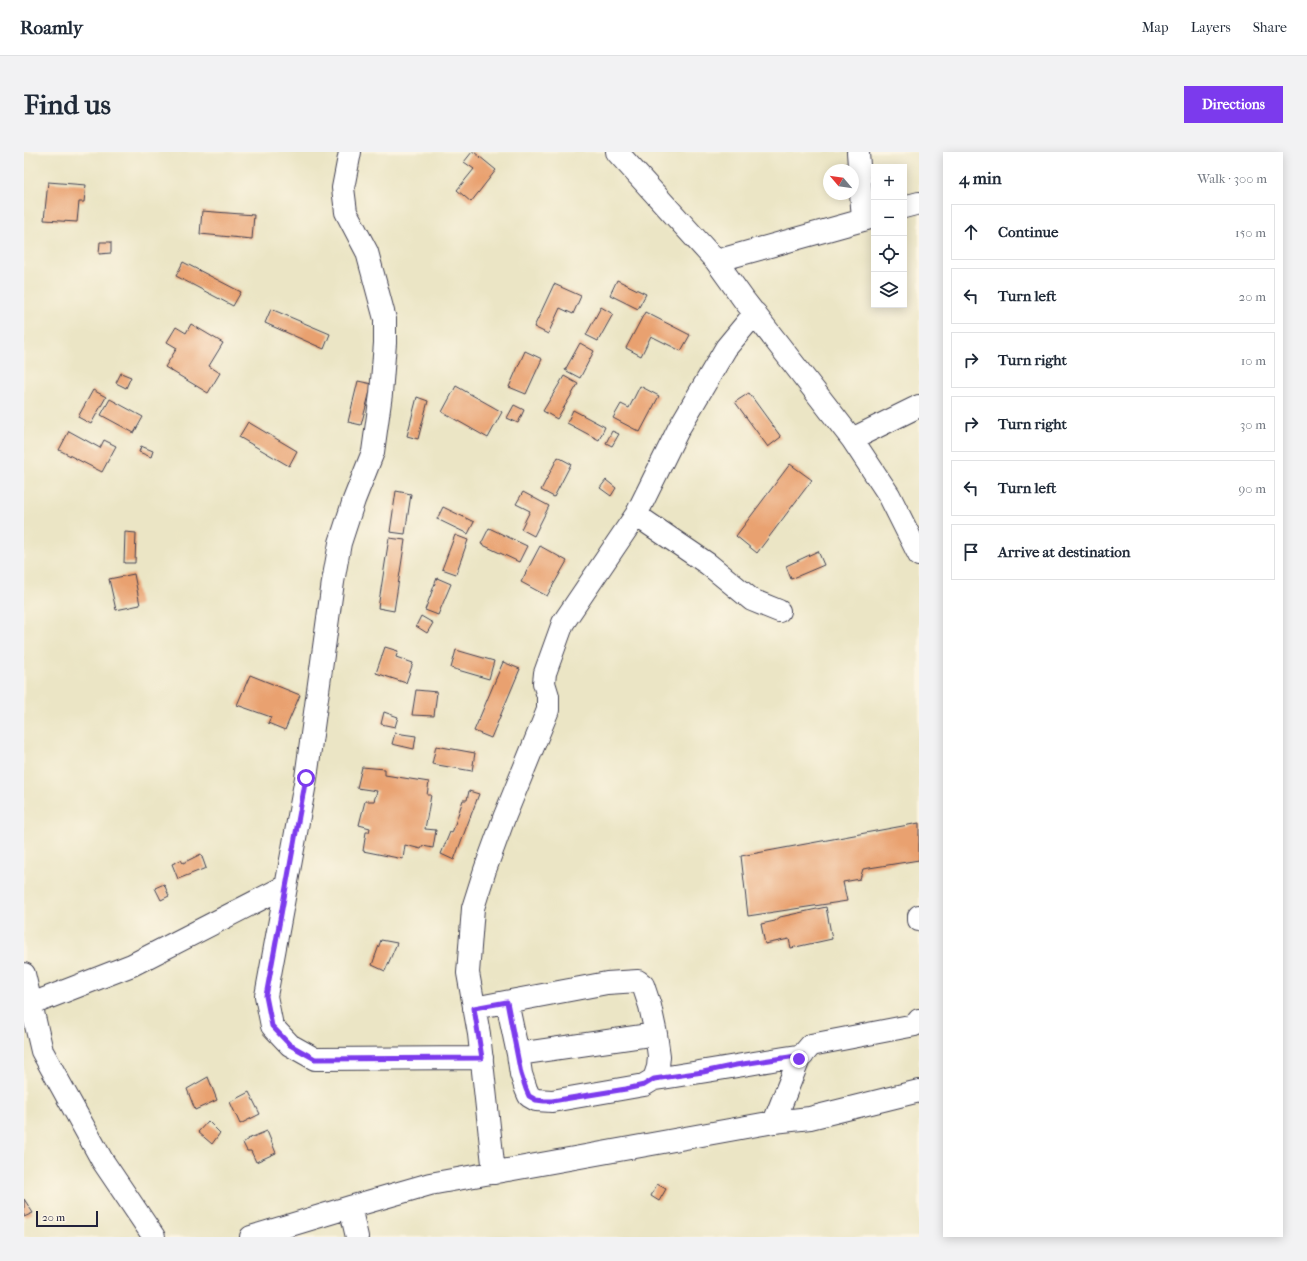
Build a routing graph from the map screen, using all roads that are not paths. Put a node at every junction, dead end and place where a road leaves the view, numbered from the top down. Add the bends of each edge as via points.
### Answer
1 (350, 152) edge
2 (617, 152) edge
3 (858, 152) edge
4 (919, 203) edge
5 (907, 207) edge
6 (869, 218) edge
7 (716, 261) junction
8 (755, 314) junction
9 (919, 406) edge
10 (852, 439) junction
11 (636, 515) junction
12 (919, 555) edge
13 (779, 611) dead end
14 (286, 886) junction
15 (919, 916) edge
16 (919, 920) edge
17 (24, 974) edge
18 (507, 1002) junction
19 (27, 1006) edge
20 (474, 1008) junction
21 (919, 1020) edge
22 (656, 1034) junction
23 (518, 1054) junction
24 (803, 1055) junction
25 (482, 1058) junction
26 (654, 1079) junction
27 (919, 1091) edge
28 (774, 1122) junction
29 (494, 1173) junction
30 (350, 1207) junction
31 (154, 1237) edge
32 (251, 1237) edge
33 (357, 1237) edge

1 - 14 street via 343,188 346,212 367,252 385,319 381,394 373,452 340,543 306,778
2 - 7 street
3 - 6 street
4 - 5 street
6 - 7 street
7 - 8 street
8 - 10 street
8 - 11 street via 726,348 679,428
9 - 10 street
10 - 12 street via 889,496
11 - 13 street via 708,564 752,600
11 - 20 street via 563,623 545,673 548,710 484,870 473,908 468,972
14 - 19 street via 132,965
14 - 25 street via 266,996 272,1026 290,1045 315,1059
15 - 16 street
17 - 19 street
18 - 20 street
18 - 22 street via 607,983 638,981 643,985
18 - 23 street
19 - 31 street via 42,1051 102,1160
20 - 25 street
21 - 24 street via 915,1025 811,1045
22 - 23 street
22 - 26 street via 659,1056
23 - 26 street via 526,1089 529,1096 536,1100 558,1100 638,1087
24 - 26 street
24 - 28 street via 799,1059
25 - 29 street
27 - 28 street via 810,1118
28 - 29 street
29 - 30 street via 430,1184
30 - 32 street
30 - 33 street

